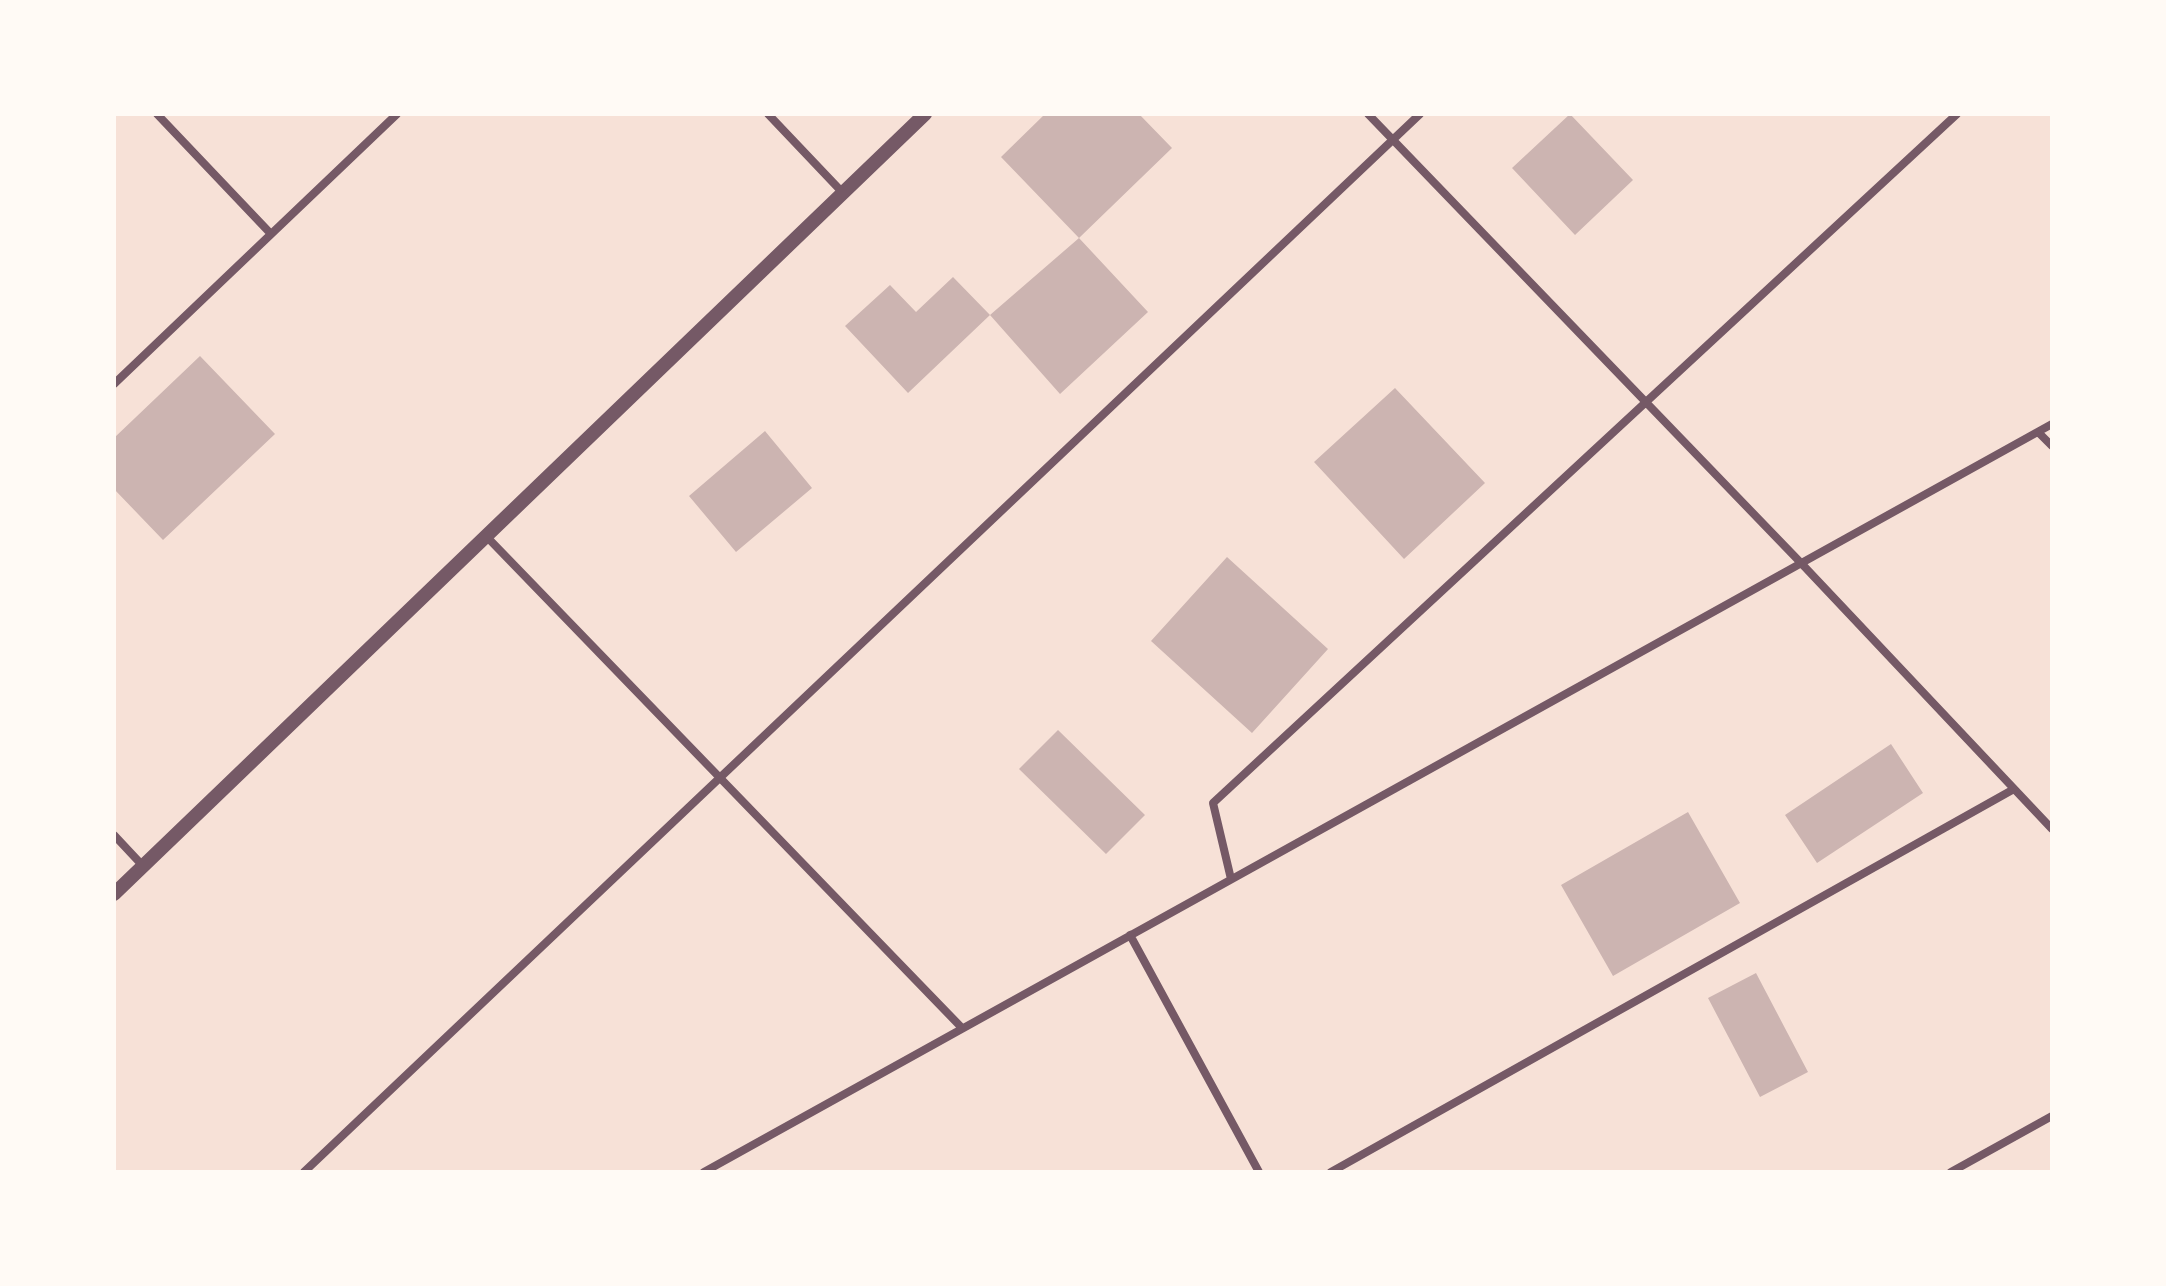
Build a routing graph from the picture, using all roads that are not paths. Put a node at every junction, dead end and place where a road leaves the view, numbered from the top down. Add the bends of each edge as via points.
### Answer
1 (157, 114) edge
2 (397, 114) edge
3 (768, 114) edge
4 (925, 114) edge
5 (1368, 114) edge
6 (1420, 114) edge
7 (1957, 114) edge
8 (1393, 140) junction
9 (843, 193) junction
10 (271, 234) junction
11 (114, 384) edge
12 (1646, 402) junction
13 (2052, 424) edge
14 (2038, 432) junction
15 (2052, 446) edge
16 (486, 536) junction
17 (1801, 563) junction
18 (720, 778) junction
19 (2014, 789) junction
20 (2052, 829) edge
21 (114, 835) edge
22 (143, 866) junction
23 (1231, 879) junction
24 (114, 894) edge
25 (1130, 935) junction
26 (962, 1028) junction
27 (2052, 1116) edge
28 (304, 1172) edge
29 (704, 1172) edge
30 (1259, 1172) edge
31 (1331, 1172) edge
32 (1951, 1172) edge

1 - 10 street
2 - 10 street
3 - 9 street
4 - 9 street
5 - 8 street
6 - 8 street
7 - 12 street
8 - 12 street
8 - 18 street
9 - 16 street
10 - 11 street
12 - 17 street
12 - 23 street via 1213,803
13 - 14 street
14 - 15 street
14 - 17 street
16 - 18 street
16 - 22 street
17 - 19 street
17 - 23 street
18 - 26 street
18 - 28 street
19 - 20 street
19 - 31 street
21 - 22 street
22 - 24 street
23 - 25 street
25 - 26 street
25 - 30 street
26 - 29 street
27 - 32 street

